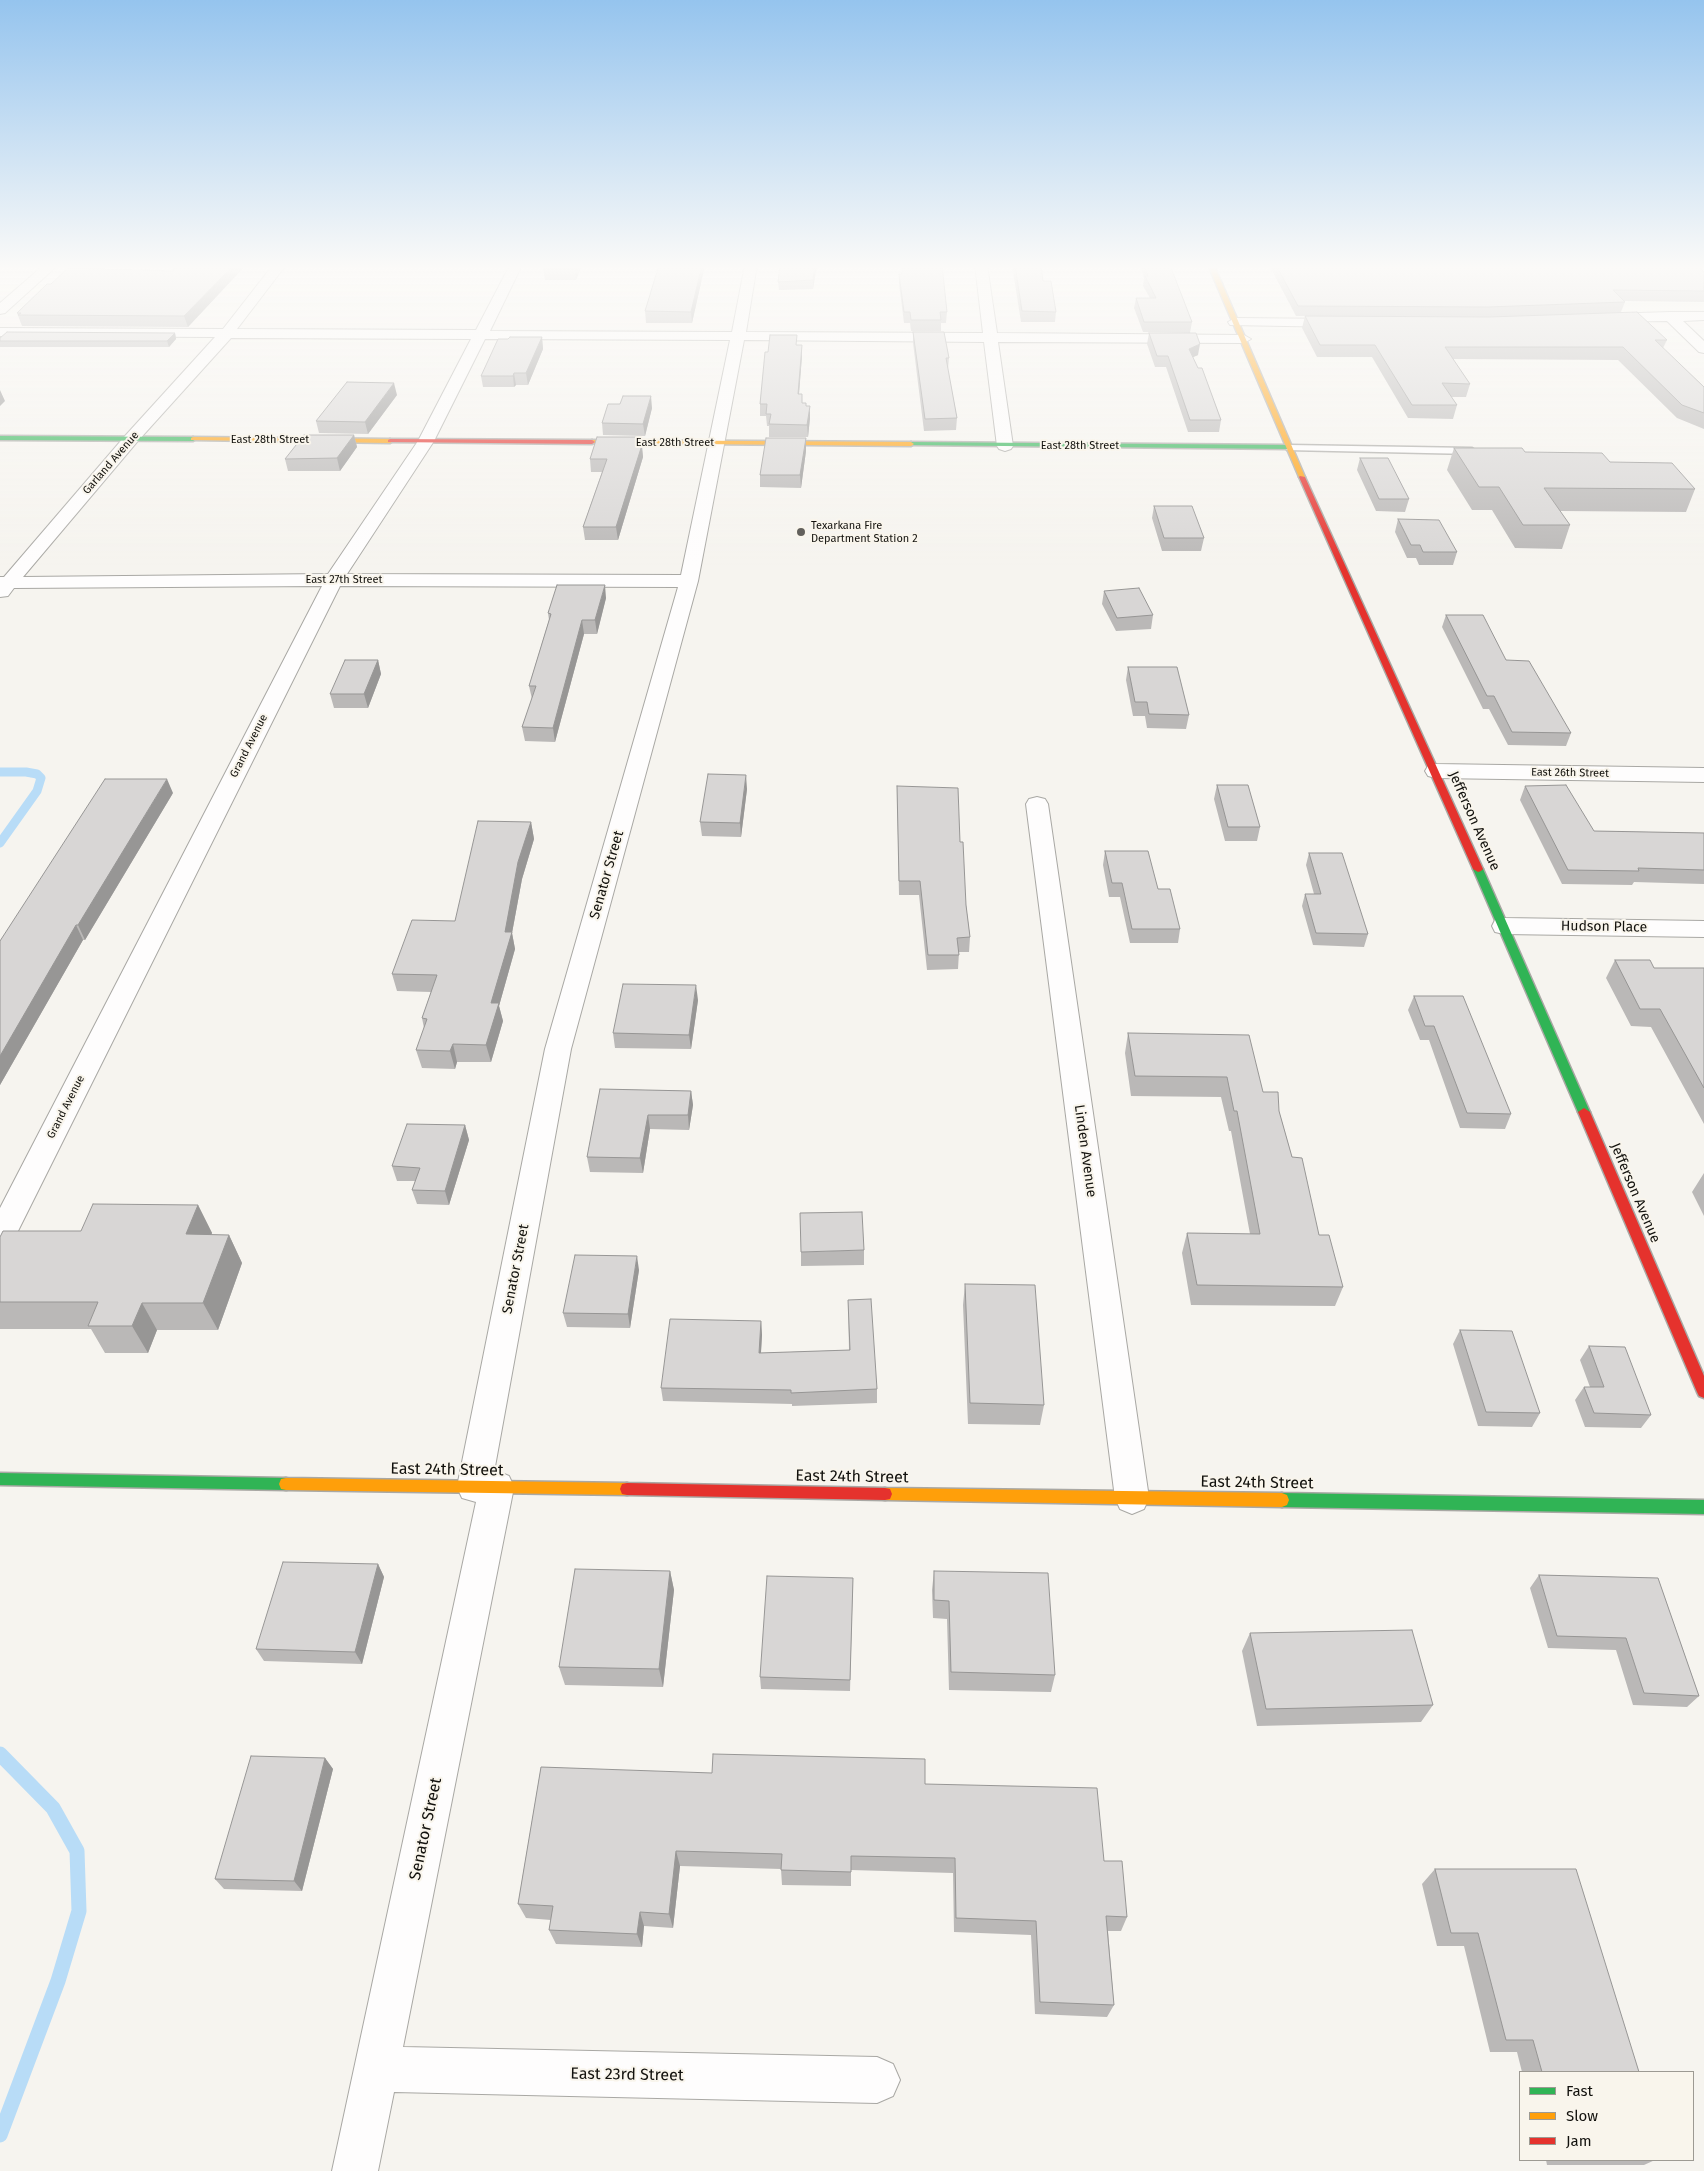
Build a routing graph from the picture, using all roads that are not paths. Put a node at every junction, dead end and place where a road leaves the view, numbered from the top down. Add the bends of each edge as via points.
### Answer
1 (197, 366) edge
2 (464, 366) edge
3 (732, 366) edge
4 (995, 366) edge
5 (1256, 366) edge
6 (0, 438) edge
7 (131, 439) junction
8 (426, 441) junction
9 (718, 443) junction
10 (1005, 446) junction
11 (1290, 447) junction
12 (1486, 451) edge
13 (334, 580) junction
14 (689, 581) junction
15 (3, 586) edge
16 (1436, 772) junction
17 (1704, 774) edge
18 (1038, 804) dead end
19 (1504, 926) junction
20 (1704, 928) edge
21 (0, 1237) edge
22 (1704, 1392) edge
23 (0, 1479) edge
24 (486, 1487) junction
25 (1132, 1498) junction
26 (1704, 1507) edge
27 (376, 2069) junction
28 (877, 2080) dead end
29 (356, 2171) edge

1 - 7 street, Garland Avenue
2 - 8 street, Grand Avenue
3 - 9 street, Senator Street
4 - 10 street
5 - 11 main road, Jefferson Avenue
6 - 7 main road, East 28th Street
7 - 8 main road, East 28th Street
7 - 15 street, Garland Avenue
8 - 9 main road, East 28th Street
8 - 13 street, Grand Avenue
9 - 10 main road, East 28th Street
9 - 14 street, Senator Street
10 - 11 main road, East 28th Street
11 - 12 lane
11 - 16 main road, Jefferson Avenue
13 - 14 street, East 27th Street
13 - 15 street, East 27th Street
13 - 21 street, Grand Avenue
14 - 24 street, Senator Street via 558,1049
16 - 17 street, East 26th Street
16 - 19 main road, Jefferson Avenue
18 - 25 street, Linden Avenue
19 - 20 street, Hudson Place
19 - 22 main road, Jefferson Avenue
23 - 24 main road, East 24th Street
24 - 25 main road, East 24th Street
24 - 27 street, Senator Street
25 - 26 main road, East 24th Street
27 - 28 street, East 23rd Street
27 - 29 street, Senator Street

